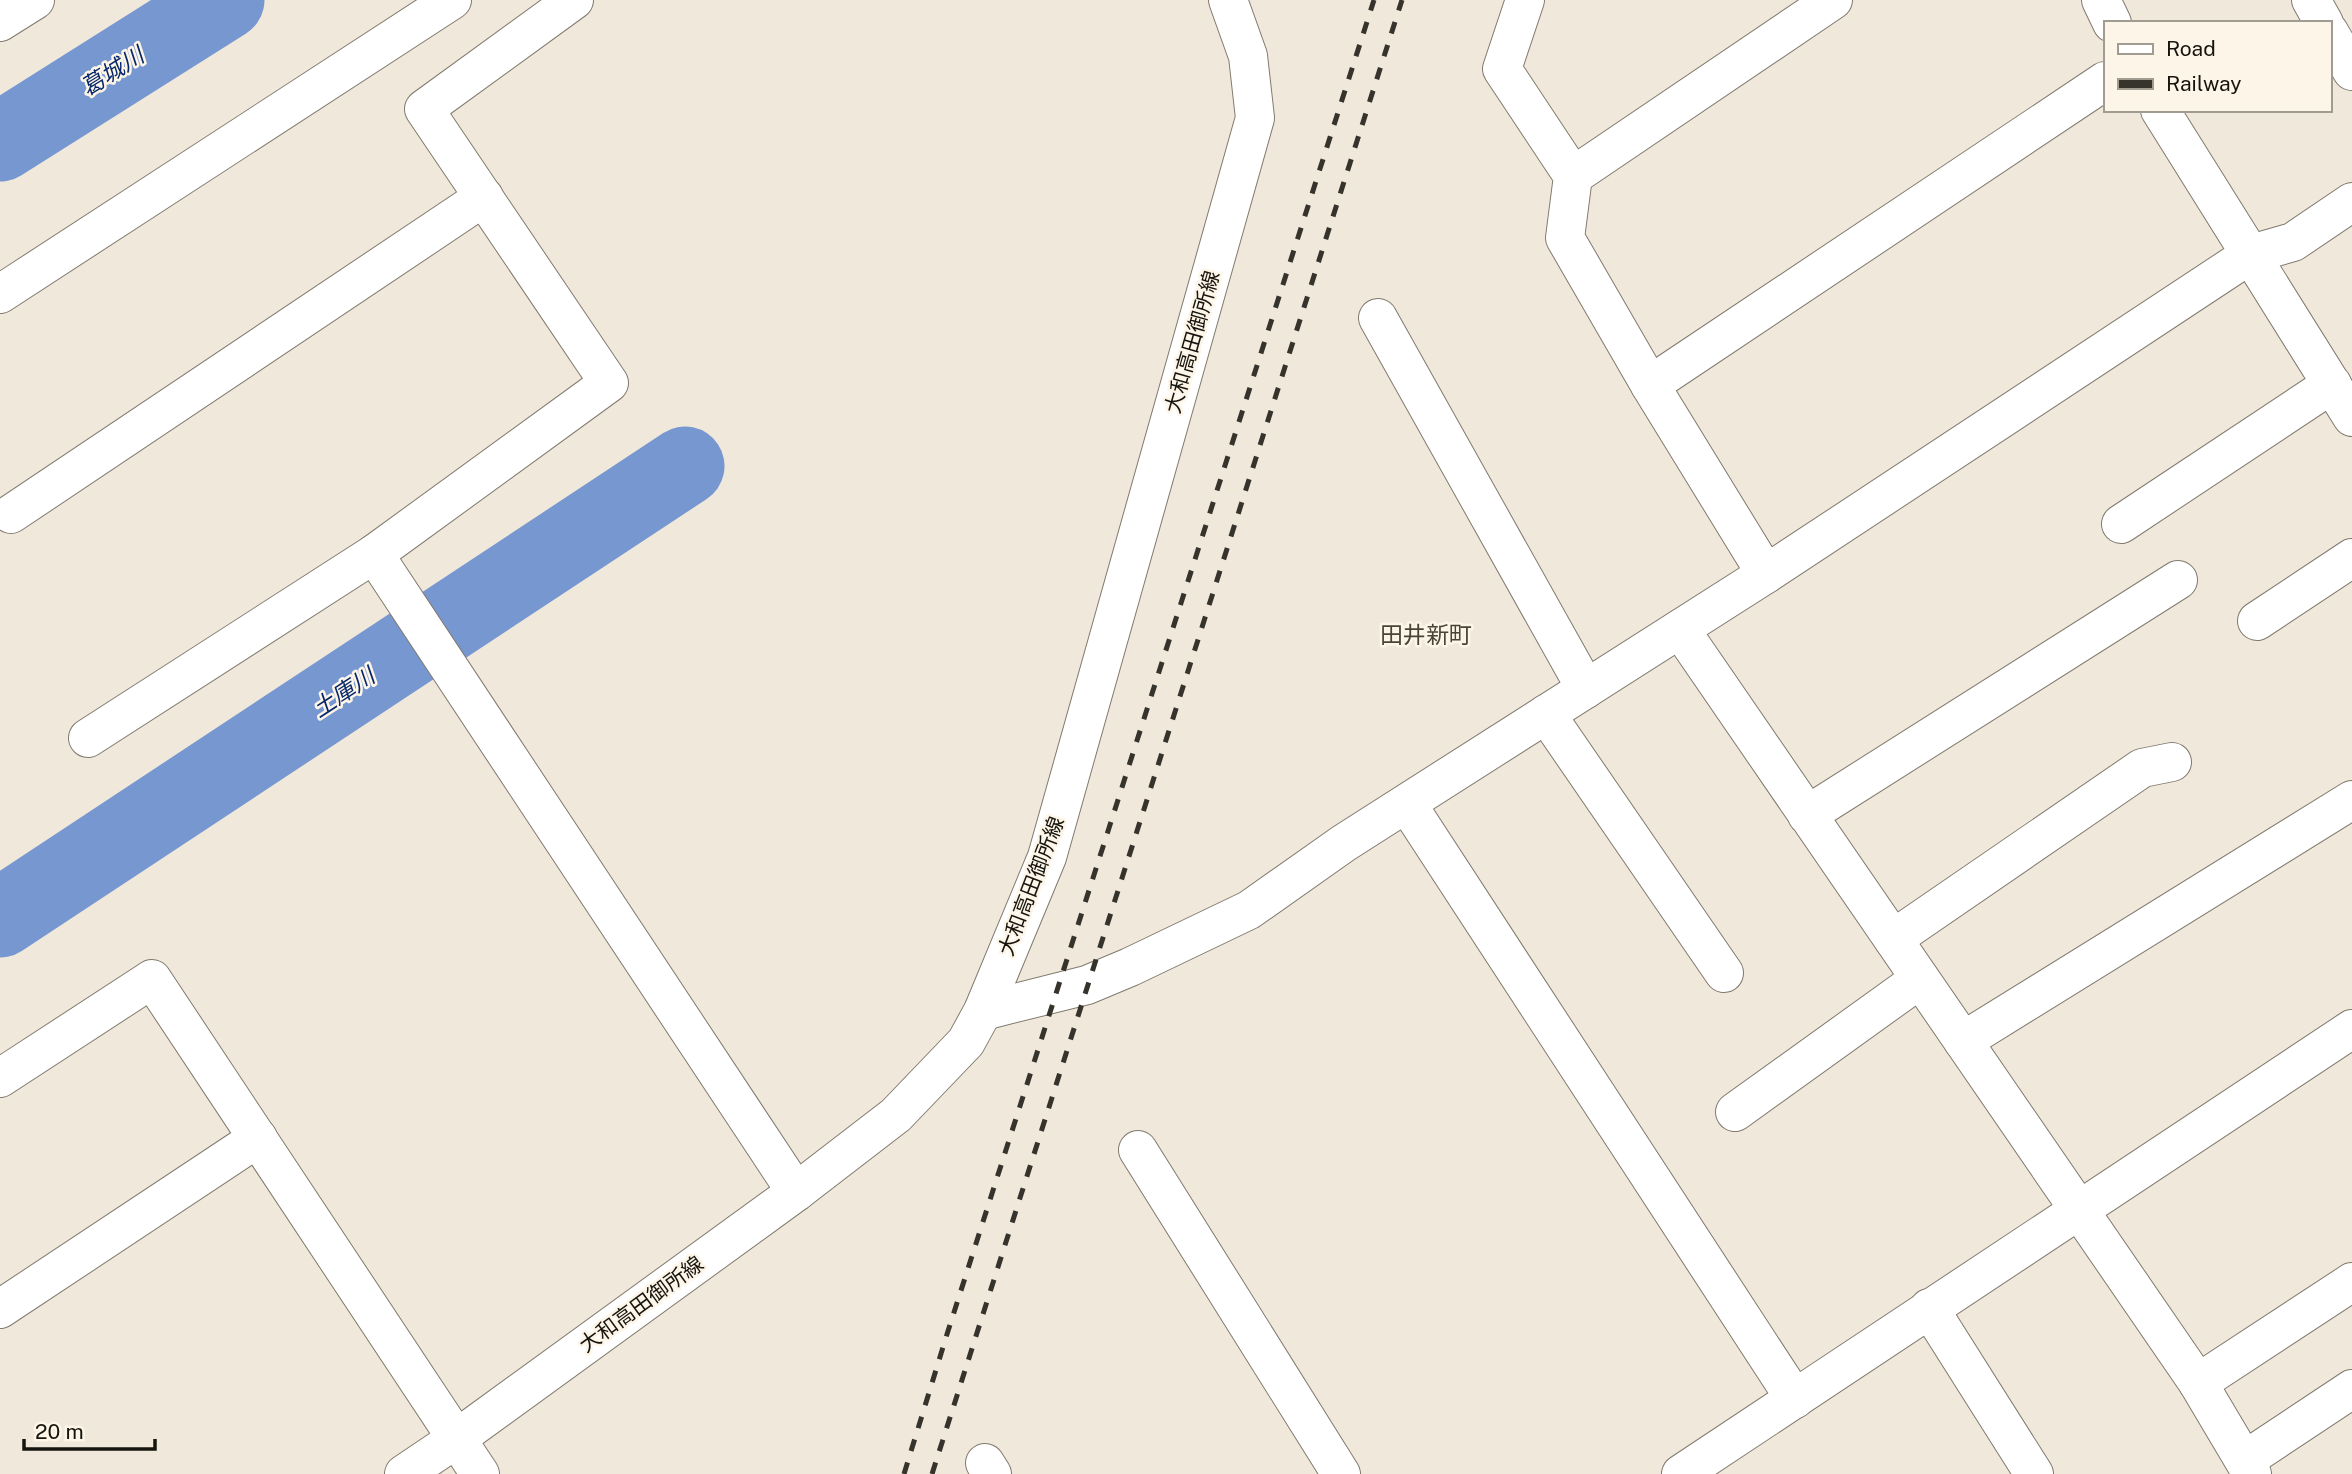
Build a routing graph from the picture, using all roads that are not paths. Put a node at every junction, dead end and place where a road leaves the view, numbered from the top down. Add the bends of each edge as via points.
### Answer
1 (35, 0) edge
2 (452, 0) edge
3 (574, 0) edge
4 (1228, 0) edge
5 (1525, 0) edge
6 (1833, 0) edge
7 (2101, 0) edge
8 (2311, 0) edge
9 (2111, 21) edge
10 (2323, 21) edge
11 (0, 23) edge
12 (2331, 35) edge
13 (2352, 71) edge
14 (2104, 82) edge
15 (2161, 112) edge
16 (1573, 176) junction
17 (484, 197) junction
18 (2352, 202) edge
19 (2251, 254) junction
20 (0, 294) edge
21 (1378, 317) dead end
22 (2332, 384) junction
23 (1650, 385) junction
24 (2352, 417) edge
25 (11, 514) dead end
26 (2121, 524) dead end
27 (374, 554) junction
28 (2352, 558) edge
29 (1766, 574) junction
30 (2178, 580) dead end
31 (2257, 621) dead end
32 (1680, 629) junction
33 (1586, 688) junction
34 (1546, 714) junction
35 (88, 738) dead end
36 (2172, 762) dead end
37 (2352, 800) edge
38 (1407, 804) junction
39 (1807, 815) junction
40 (1893, 939) junction
41 (1724, 974) dead end
42 (1920, 979) junction
43 (983, 1011) junction
44 (2352, 1029) edge
45 (1963, 1041) junction
46 (0, 1078) edge
47 (1735, 1112) dead end
48 (258, 1138) junction
49 (1138, 1150) dead end
50 (796, 1192) junction
51 (2080, 1210) junction
52 (2352, 1282) edge
53 (1929, 1308) junction
54 (0, 1309) edge
55 (2198, 1383) junction
56 (2352, 1389) edge
57 (1795, 1399) junction
58 (456, 1439) junction
59 (2248, 1467) edge
60 (404, 1474) edge
61 (480, 1474) edge
62 (1341, 1474) edge
63 (1681, 1474) edge
64 (2034, 1474) edge

1 - 11 street
2 - 20 street
3 - 17 street via 424,109
4 - 43 street, 大和高田御所線 via 1248,56 1255,118 1047,857
5 - 16 street via 1502,69
6 - 16 street
7 - 9 street
8 - 10 street
12 - 13 street
14 - 23 street
15 - 19 street
16 - 23 street via 1564,238
17 - 25 street
17 - 27 street via 609,383
18 - 19 street via 2293,242
19 - 22 street
19 - 29 street
21 - 33 street
22 - 24 street
22 - 26 street
23 - 29 street
27 - 35 street
27 - 50 street
28 - 31 street
29 - 32 street
30 - 39 street
32 - 33 street
32 - 39 street
33 - 34 street
34 - 38 street
34 - 41 street
36 - 40 street via 2142,768
37 - 45 street
38 - 43 street via 1249,910 1087,985
38 - 57 street
39 - 40 street
40 - 42 street
42 - 45 street
42 - 47 street
43 - 50 street, 大和高田御所線 via 966,1042 896,1115
44 - 51 street
45 - 51 street
46 - 48 street via 152,979
48 - 54 street
48 - 58 street
49 - 62 street
50 - 58 street, 大和高田御所線
51 - 53 street
51 - 55 street
52 - 55 street
53 - 57 street
53 - 64 street
55 - 59 street
56 - 59 street
57 - 63 street
58 - 60 street, 大和高田御所線
58 - 61 street

